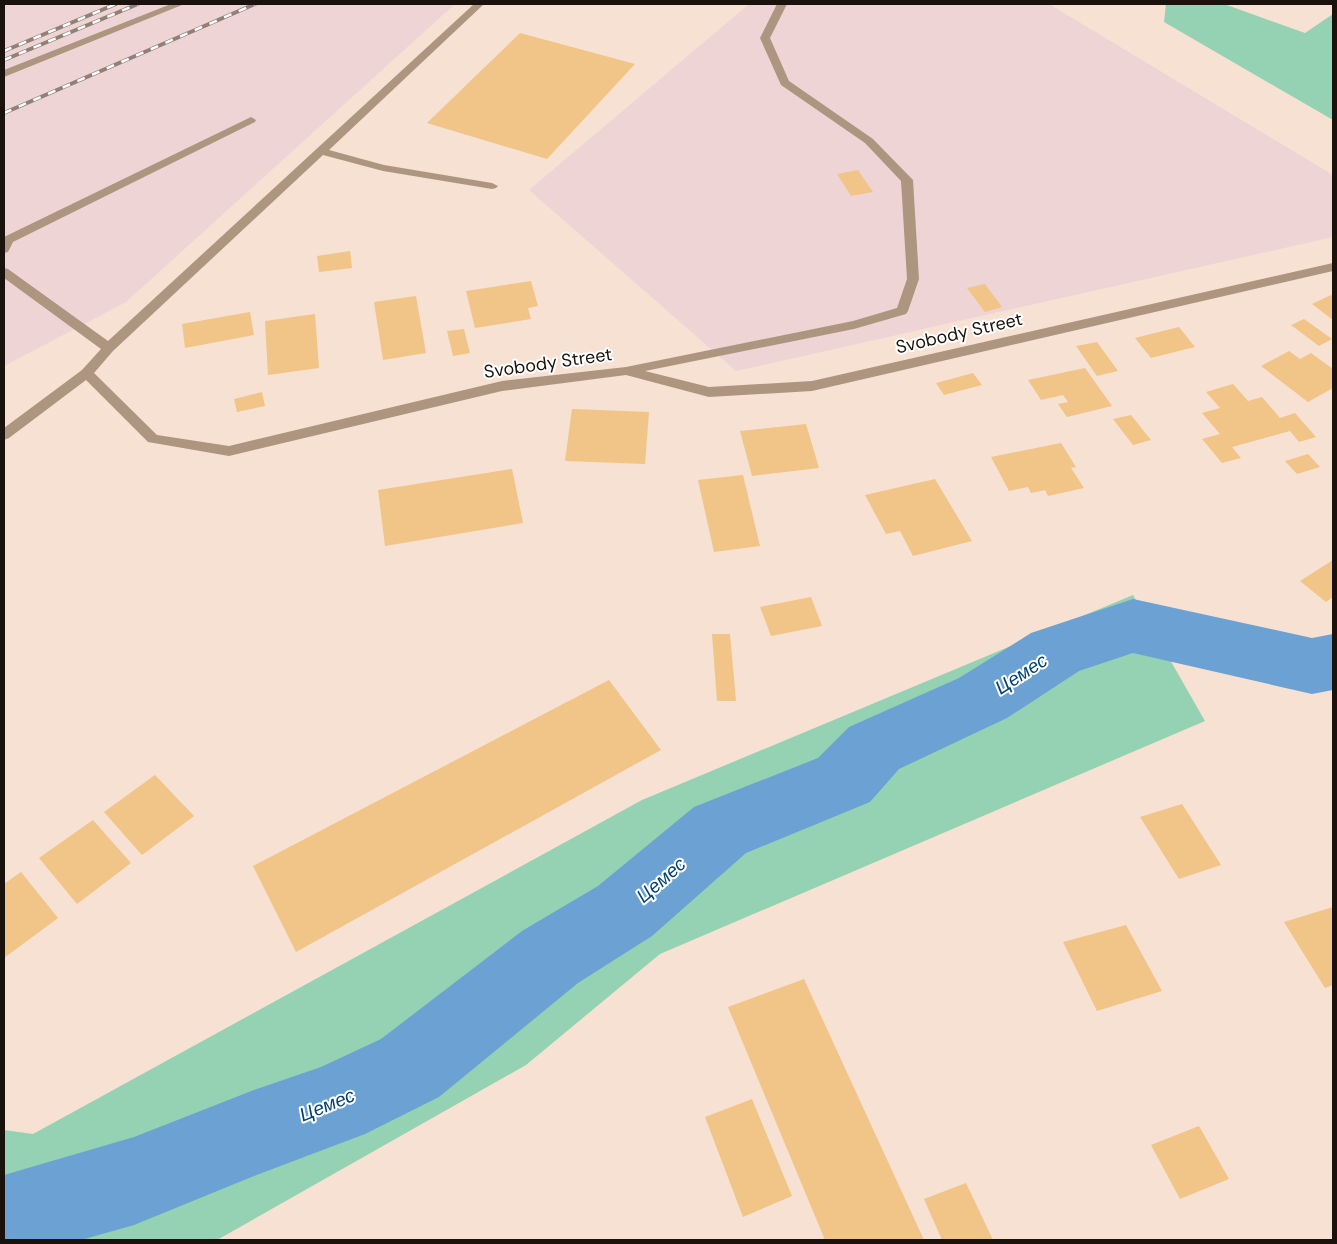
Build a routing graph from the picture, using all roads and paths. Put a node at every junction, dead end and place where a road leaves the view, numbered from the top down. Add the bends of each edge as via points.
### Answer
1 (479, 4) edge
2 (782, 4) edge
3 (177, 5) edge
4 (4, 74) edge
5 (251, 120) dead end
6 (321, 151) junction
7 (492, 186) dead end
8 (4, 249) edge
9 (1333, 267) edge
10 (4, 272) edge
11 (109, 348) junction
12 (626, 371) junction
13 (87, 373) junction
14 (4, 435) edge

1 - 6 street
2 - 12 street via 765,38 786,83 869,141 907,180 912,279 902,311 854,325
3 - 4 street
5 - 8 street via 8,240
6 - 7 street via 383,168
6 - 11 street
9 - 12 street, Svobody Street via 812,386 709,392
10 - 11 street
11 - 13 street
12 - 13 street, Svobody Street via 502,386 229,451 153,440
13 - 14 street

